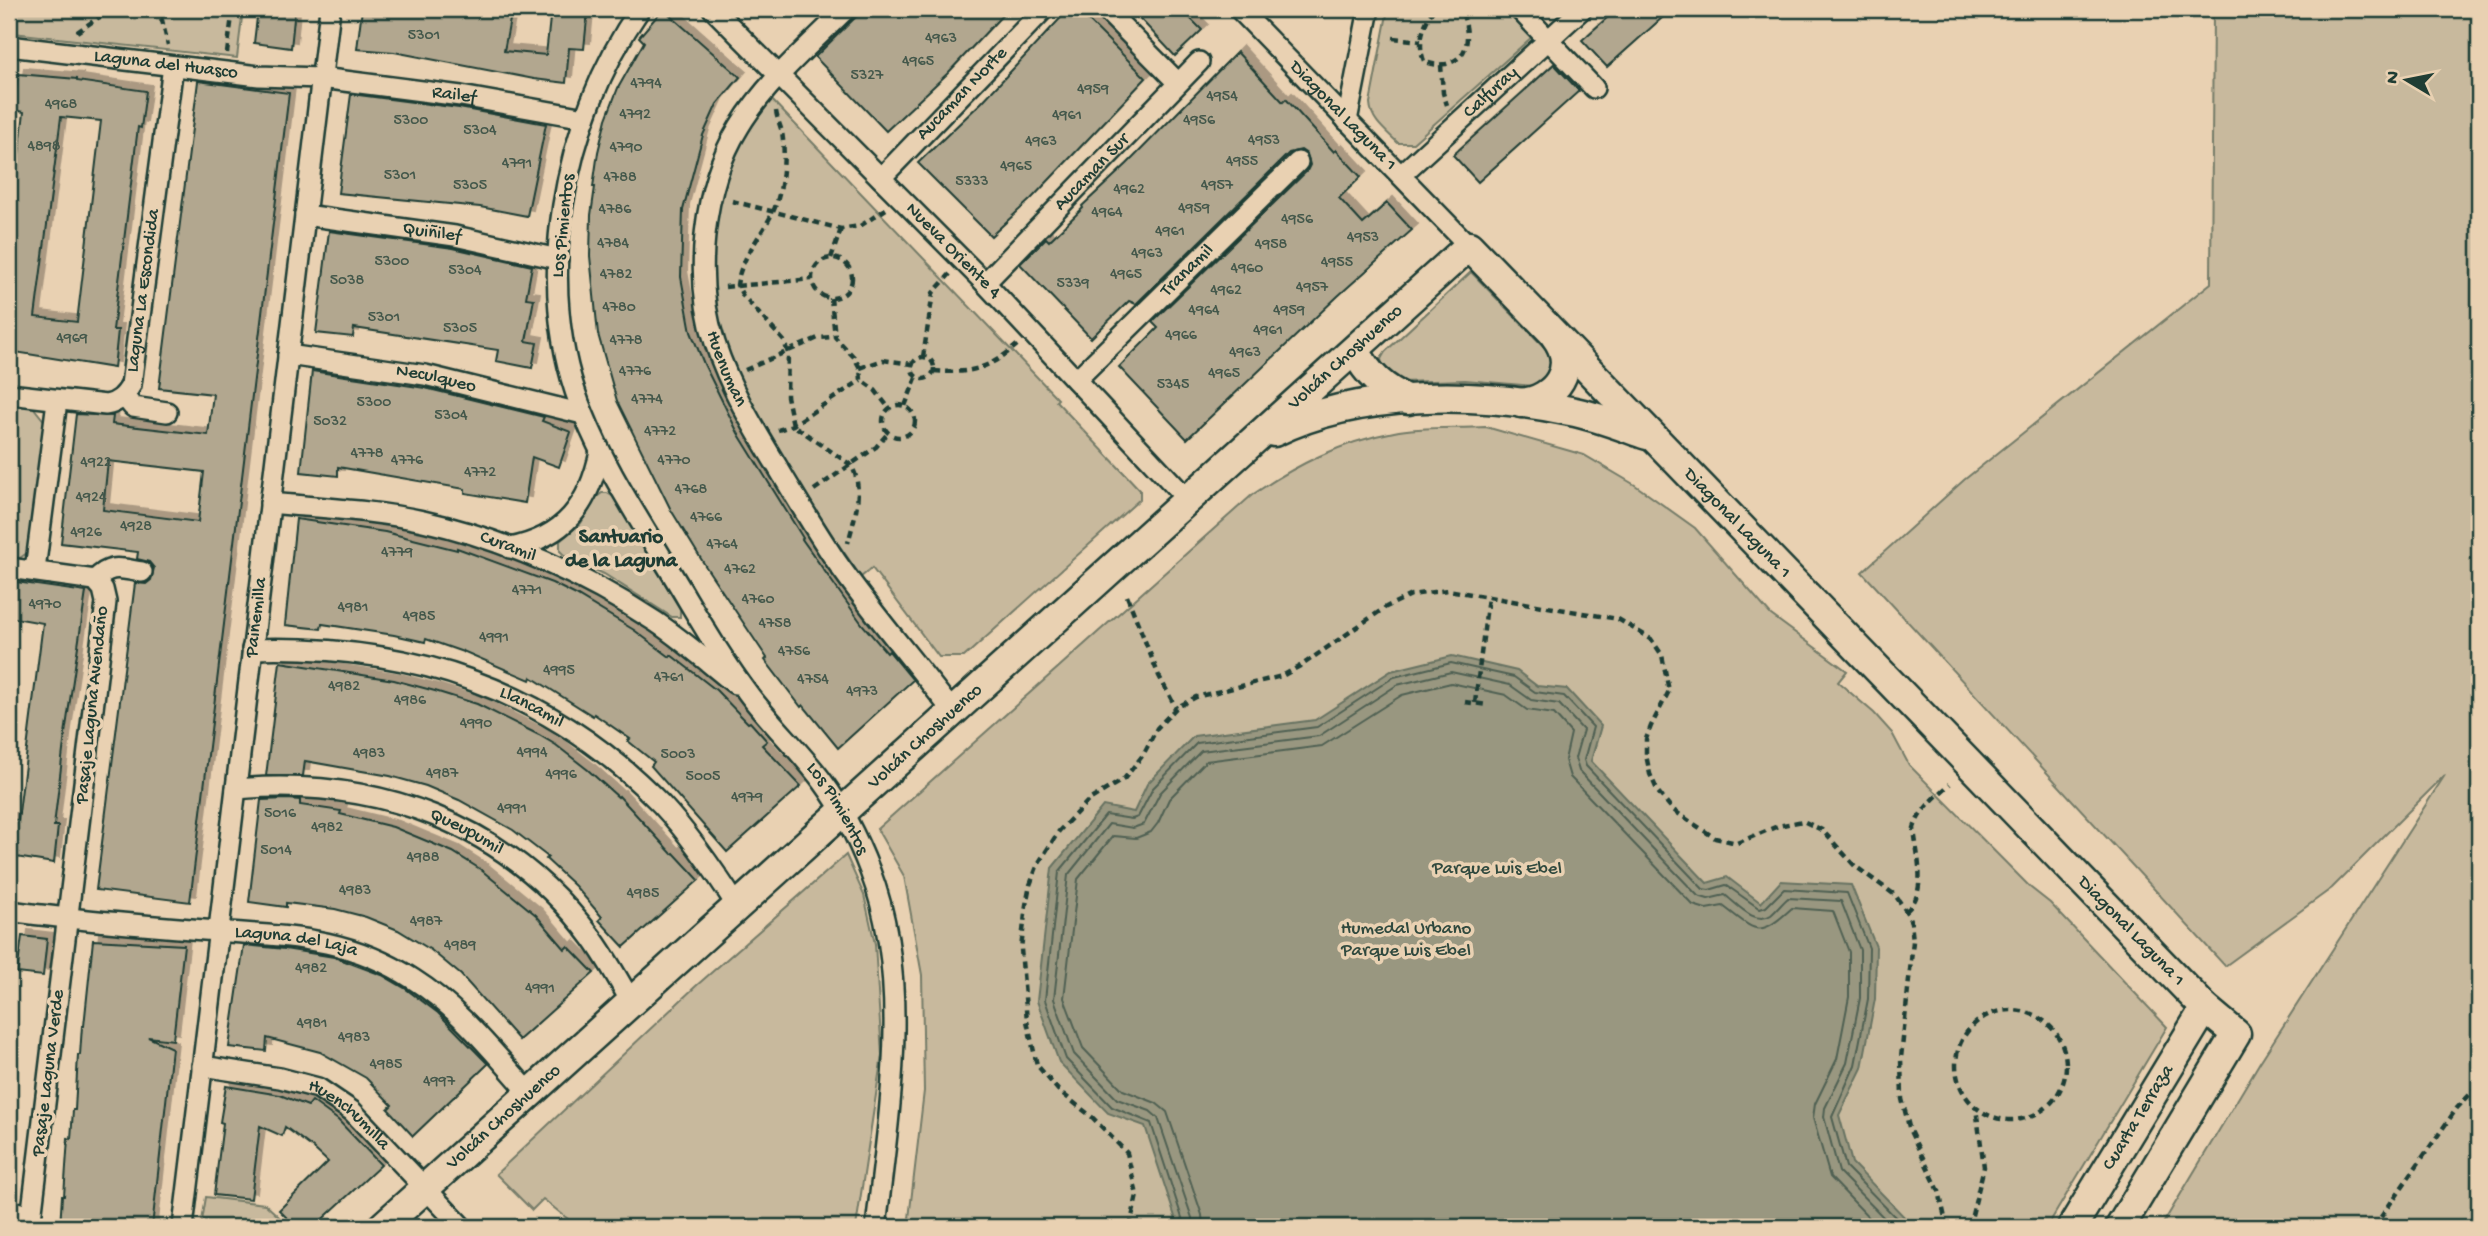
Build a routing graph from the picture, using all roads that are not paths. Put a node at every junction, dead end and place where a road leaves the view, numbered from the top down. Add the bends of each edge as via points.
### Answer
1 (330, 9) edge
2 (640, 9) edge
3 (713, 9) edge
4 (846, 9) edge
5 (1044, 9) edge
6 (1105, 9) edge
7 (1239, 9) edge
8 (1369, 9) edge
9 (1519, 9) edge
10 (1582, 9) edge
11 (1548, 40) junction
12 (9, 46) edge
13 (1199, 62) dead end
14 (173, 66) junction
15 (321, 78) junction
16 (784, 79) junction
17 (1177, 82) junction
18 (1594, 88) dead end
19 (585, 118) junction
20 (1347, 121) junction
21 (1298, 162) dead end
22 (1401, 175) junction
23 (881, 178) junction
24 (304, 215) junction
25 (1469, 246) junction
26 (558, 259) junction
27 (985, 283) junction
28 (1553, 332) junction
29 (1355, 350) junction
30 (288, 355) junction
31 (1076, 380) junction
32 (9, 394) edge
33 (124, 396) junction
34 (1408, 400) junction
35 (57, 401) junction
36 (1521, 403) junction
37 (167, 412) dead end
38 (583, 414) junction
39 (1656, 439) junction
40 (1249, 445) junction
41 (600, 452) junction
42 (1188, 500) junction
43 (270, 503) junction
44 (510, 548) junction
45 (9, 568) edge
46 (35, 570) junction
47 (142, 572) dead end
48 (95, 580) junction
49 (252, 649) junction
50 (749, 695) junction
51 (953, 712) junction
52 (236, 789) junction
53 (842, 812) junction
54 (737, 906) junction
55 (9, 911) edge
56 (68, 919) junction
57 (219, 932) junction
58 (631, 1002) junction
59 (2205, 1008) junction
60 (202, 1066) junction
61 (530, 1093) junction
62 (425, 1188) junction
63 (9, 1210) edge
64 (30, 1222) edge
65 (183, 1227) edge
66 (382, 1227) edge
67 (462, 1227) edge
68 (876, 1227) edge
69 (2072, 1227) edge
70 (2120, 1227) edge

1 - 15 street, Painemilla
2 - 19 street, Los Pimientos via 613,53
3 - 16 street, Nueva Oriente 4
4 - 16 street, Huenuman
5 - 23 street, Aucaman Norte
6 - 17 street
7 - 20 street, Diagonal Laguna 1
8 - 20 street
9 - 11 street
10 - 11 street, Calfuray
11 - 18 street
11 - 22 street, Calfuray
12 - 14 street, Laguna del Huasco
13 - 17 street, Aucaman Sur
14 - 15 street, Laguna del Huasco
14 - 33 street, Laguna La Escondida via 133,378
15 - 19 street, Railef
15 - 24 street, Painemilla
16 - 23 street, Nueva Oriente 4
16 - 51 street, Huenuman via 738,128 711,196 704,238 705,289 714,341 759,437 837,562
17 - 27 street, Aucaman Sur
19 - 26 street, Los Pimientos via 567,183
20 - 22 street, Diagonal Laguna 1
21 - 31 street, Tranamil
22 - 25 street, Diagonal Laguna 1
23 - 27 street, Nueva Oriente 4
24 - 26 street, Quiñilef via 455,236
24 - 30 street, Painemilla
25 - 28 street, Diagonal Laguna 1
25 - 29 street, Volcán Choshuenco
26 - 38 street, Los Pimientos via 564,349
27 - 31 street, Nueva Oriente 4
28 - 36 street via 1563,350 1559,382 1543,398
28 - 39 street, Diagonal Laguna 1
29 - 34 street via 1374,379
29 - 40 street, Volcán Choshuenco
30 - 38 street, Neculqueo via 425,375
30 - 43 street, Painemilla
31 - 42 street, Nueva Oriente 4
32 - 35 street, Laguna La Escondida
33 - 35 street, Laguna La Escondida via 106,405
33 - 37 street via 133,407
34 - 36 street
34 - 40 street via 1335,411
35 - 46 street
36 - 39 street via 1604,419
38 - 41 street, Los Pimientos
39 - 59 street, Diagonal Laguna 1
40 - 42 street, Volcán Choshuenco
41 - 44 street via 589,492 574,514 546,537
41 - 50 street, Los Pimientos
42 - 51 street, Volcán Choshuenco
43 - 44 street, Curamil via 421,520
43 - 49 street, Painemilla
44 - 50 street, Curamil via 584,579 624,602 681,640
45 - 46 street, Pasaje Laguna Avendaño
46 - 48 street, Pasaje Laguna Avendaño
47 - 48 street via 110,568
48 - 56 street, Pasaje Laguna Avendaño via 103,589 106,614
49 - 52 street, Painemilla
49 - 54 street, Llancamil via 376,654 455,674 529,705 599,749 661,804
50 - 53 street, Los Pimientos via 821,779
51 - 53 street, Volcán Choshuenco
52 - 57 street, Painemilla
52 - 58 street, Queupumil via 334,788 398,802 458,826 517,863 569,910 611,966
53 - 54 street, Volcán Choshuenco
53 - 68 street, Los Pimientos via 878,892 891,974 890,1102
54 - 58 street, Volcán Choshuenco
55 - 56 street, Laguna del Laja
56 - 57 street, Laguna del Laja
56 - 64 street, Pasaje Laguna Verde
57 - 60 street, Painemilla
57 - 61 street, Laguna del Laja via 313,940 397,969 459,1016
58 - 61 street, Volcán Choshuenco
59 - 69 street, Cuarta Terraza
59 - 70 street, Diagonal Laguna 1 via 2236,1034
60 - 62 street, Huenchumilla via 318,1088 352,1111
60 - 65 street, Painemilla
61 - 62 street, Volcán Choshuenco
62 - 66 street, Volcán Choshuenco
62 - 67 street, Huenchumilla
63 - 64 street

